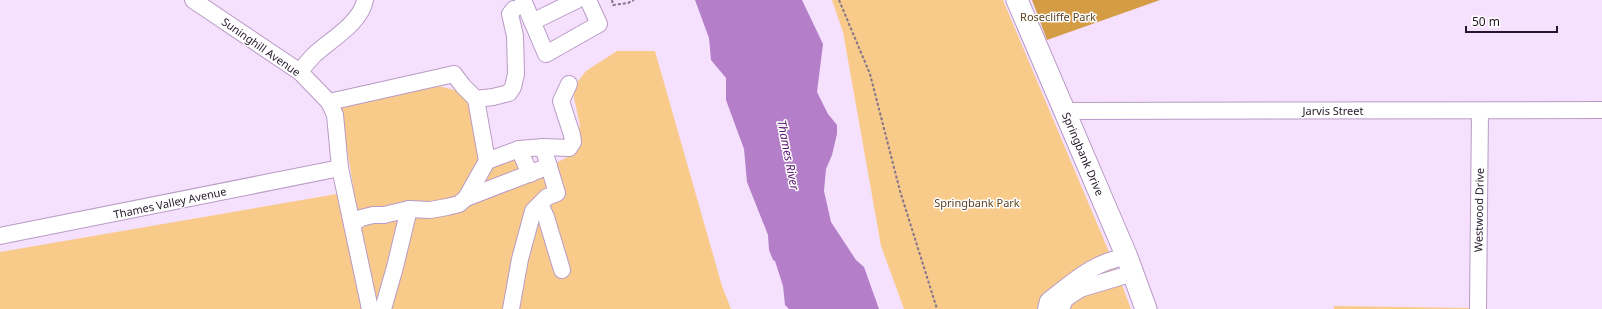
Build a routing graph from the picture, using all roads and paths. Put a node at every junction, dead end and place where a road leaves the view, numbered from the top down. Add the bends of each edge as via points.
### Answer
1 (193, 0) edge
2 (365, 0) edge
3 (577, 0) edge
4 (588, 0) edge
5 (612, 0) edge
6 (634, 0) edge
7 (839, 0) edge
8 (1017, 0) edge
9 (519, 5) edge
10 (532, 22) junction
11 (300, 72) junction
12 (568, 84) dead end
13 (476, 99) junction
14 (329, 102) junction
15 (1602, 110) edge
16 (1065, 111) junction
17 (1480, 111) junction
18 (543, 147) junction
19 (519, 149) junction
20 (487, 161) junction
21 (549, 166) junction
22 (340, 168) junction
23 (530, 174) junction
24 (466, 198) junction
25 (540, 204) junction
26 (410, 209) junction
27 (352, 224) junction
28 (0, 236) edge
29 (1130, 265) junction
30 (562, 270) dead end
31 (370, 309) edge
32 (383, 309) edge
33 (511, 309) edge
34 (937, 309) edge
35 (1046, 309) edge
36 (1061, 309) edge
37 (1146, 309) edge
38 (1478, 309) edge

1 - 11 street, Suninghill Avenue
2 - 11 street via 364,6 345,31 314,55
3 - 10 street
4 - 10 street via 599,24 546,54
5 - 6 path via 613,5
7 - 34 path via 870,74 900,191
8 - 16 main road, Springbank Drive
9 - 10 street
9 - 13 street via 510,14 515,36 516,74 513,87 509,93
11 - 14 street, Suninghill Avenue
12 - 18 street via 561,101 573,142 569,148
13 - 14 street via 454,74
13 - 20 street
14 - 22 street, Suninghill Avenue via 335,115
15 - 17 street, Jarvis Street
16 - 17 street, Jarvis Street
16 - 29 main road, Springbank Drive
17 - 38 street, Westwood Drive
18 - 19 street
18 - 21 street
19 - 20 street
19 - 23 street
20 - 24 street
21 - 23 street
21 - 25 street via 557,193 547,197
22 - 27 street, Suninghill Avenue
22 - 28 street, Thames Valley Avenue
23 - 24 street
24 - 26 street via 459,204 446,207 430,210
25 - 30 street
25 - 33 street via 533,211 525,237
26 - 27 street via 361,218
26 - 32 street
27 - 31 street, Suninghill Avenue
29 - 35 street via 1112,259 1092,268 1048,301
29 - 36 street via 1080,289 1065,299
29 - 37 main road, Springbank Drive

